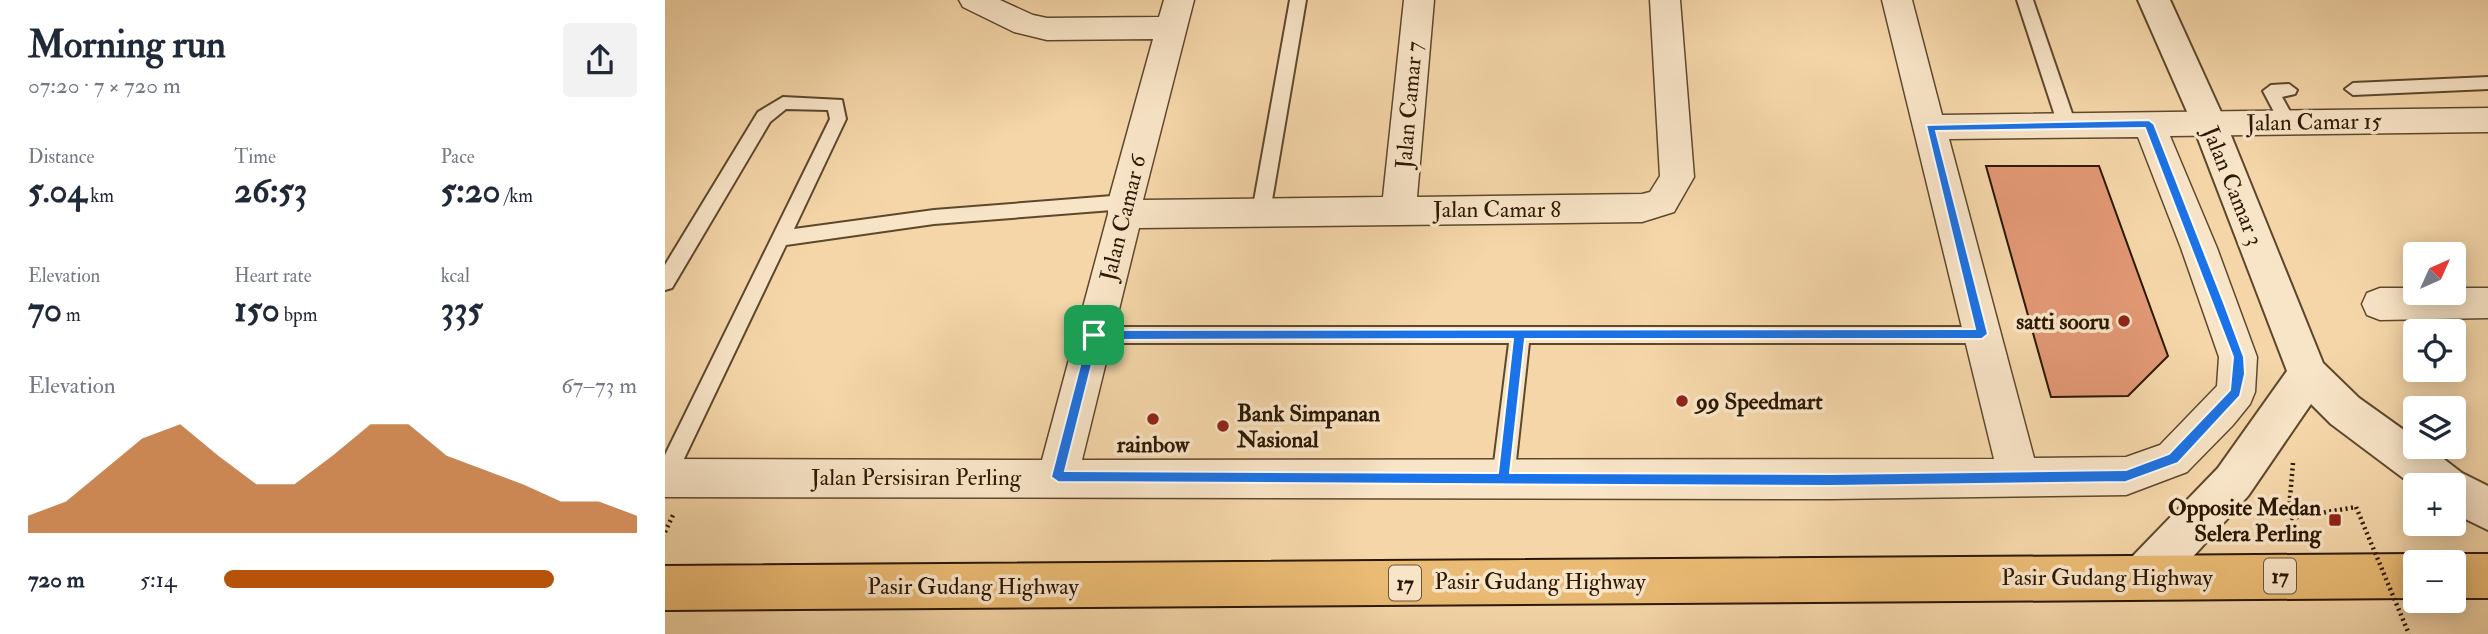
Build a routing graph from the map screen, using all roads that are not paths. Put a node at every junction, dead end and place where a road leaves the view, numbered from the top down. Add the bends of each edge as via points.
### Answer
1 (974, 0) edge
2 (1298, 0) edge
3 (1419, 0) edge
4 (1665, 0) edge
5 (1897, 0) edge
6 (2025, 0) edge
7 (2154, 0) edge
8 (1175, 14) edge
9 (2488, 83) edge
10 (2353, 89) dead end
11 (2289, 90) dead end
12 (2488, 120) edge
13 (2288, 122) junction
14 (2149, 124) junction
15 (2209, 124) junction
16 (2067, 125) junction
17 (1930, 127) junction
18 (1125, 208) junction
19 (1399, 210) junction
20 (1261, 212) junction
21 (782, 238) junction
22 (665, 282) edge
23 (2488, 303) edge
24 (2380, 304) dead end
25 (1520, 334) junction
26 (1982, 334) junction
27 (1094, 335) junction
28 (2308, 374) junction
29 (2429, 473) edge
30 (665, 477) edge
31 (1058, 477) junction
32 (2019, 478) junction
33 (1503, 479) junction
34 (2466, 497) edge
35 (2488, 509) edge
36 (2403, 576) edge
37 (2466, 576) edge
38 (2488, 576) edge
39 (2144, 577) junction
40 (665, 588) edge

1 - 8 street via 1047,29
2 - 20 lane
3 - 19 street, Jalan Camar 7
4 - 19 street, Jalan Camar 8 via 1677,177 1662,202 1641,208
5 - 17 street
6 - 16 lane
7 - 15 street, Jalan Camar 3
8 - 18 street, Jalan Camar 6
9 - 10 lane
11 - 13 lane via 2271,91
12 - 13 street, Jalan Camar 15
13 - 15 street, Jalan Camar 15
14 - 15 street, Jalan Camar 15
14 - 16 street, Jalan Camar 15
14 - 32 street, Jalan Persisiran Perling via 2238,357 2236,392 2173,458 2126,476
15 - 28 street, Jalan Camar 3
16 - 17 street, Jalan Camar 15
17 - 26 street
18 - 20 street, Jalan Camar 8
18 - 21 lane via 934,216
18 - 27 street, Jalan Camar 6
19 - 20 street, Jalan Camar 8
21 - 22 lane via 838,119 836,104 783,103 764,117
21 - 30 lane
23 - 24 street
25 - 26 lane
25 - 27 lane
25 - 33 lane
26 - 32 street
27 - 31 street, Jalan Camar 6
28 - 29 street, Jalan Camar 3 via 2356,420
28 - 39 street via 2233,482
30 - 31 street, Jalan Persisiran Perling
31 - 33 street, Jalan Persisiran Perling
32 - 33 street, Jalan Persisiran Perling
34 - 35 street
36 - 39 highway, Pasir Gudang Highway / 17
37 - 38 highway
39 - 40 highway, Pasir Gudang Highway / 17

